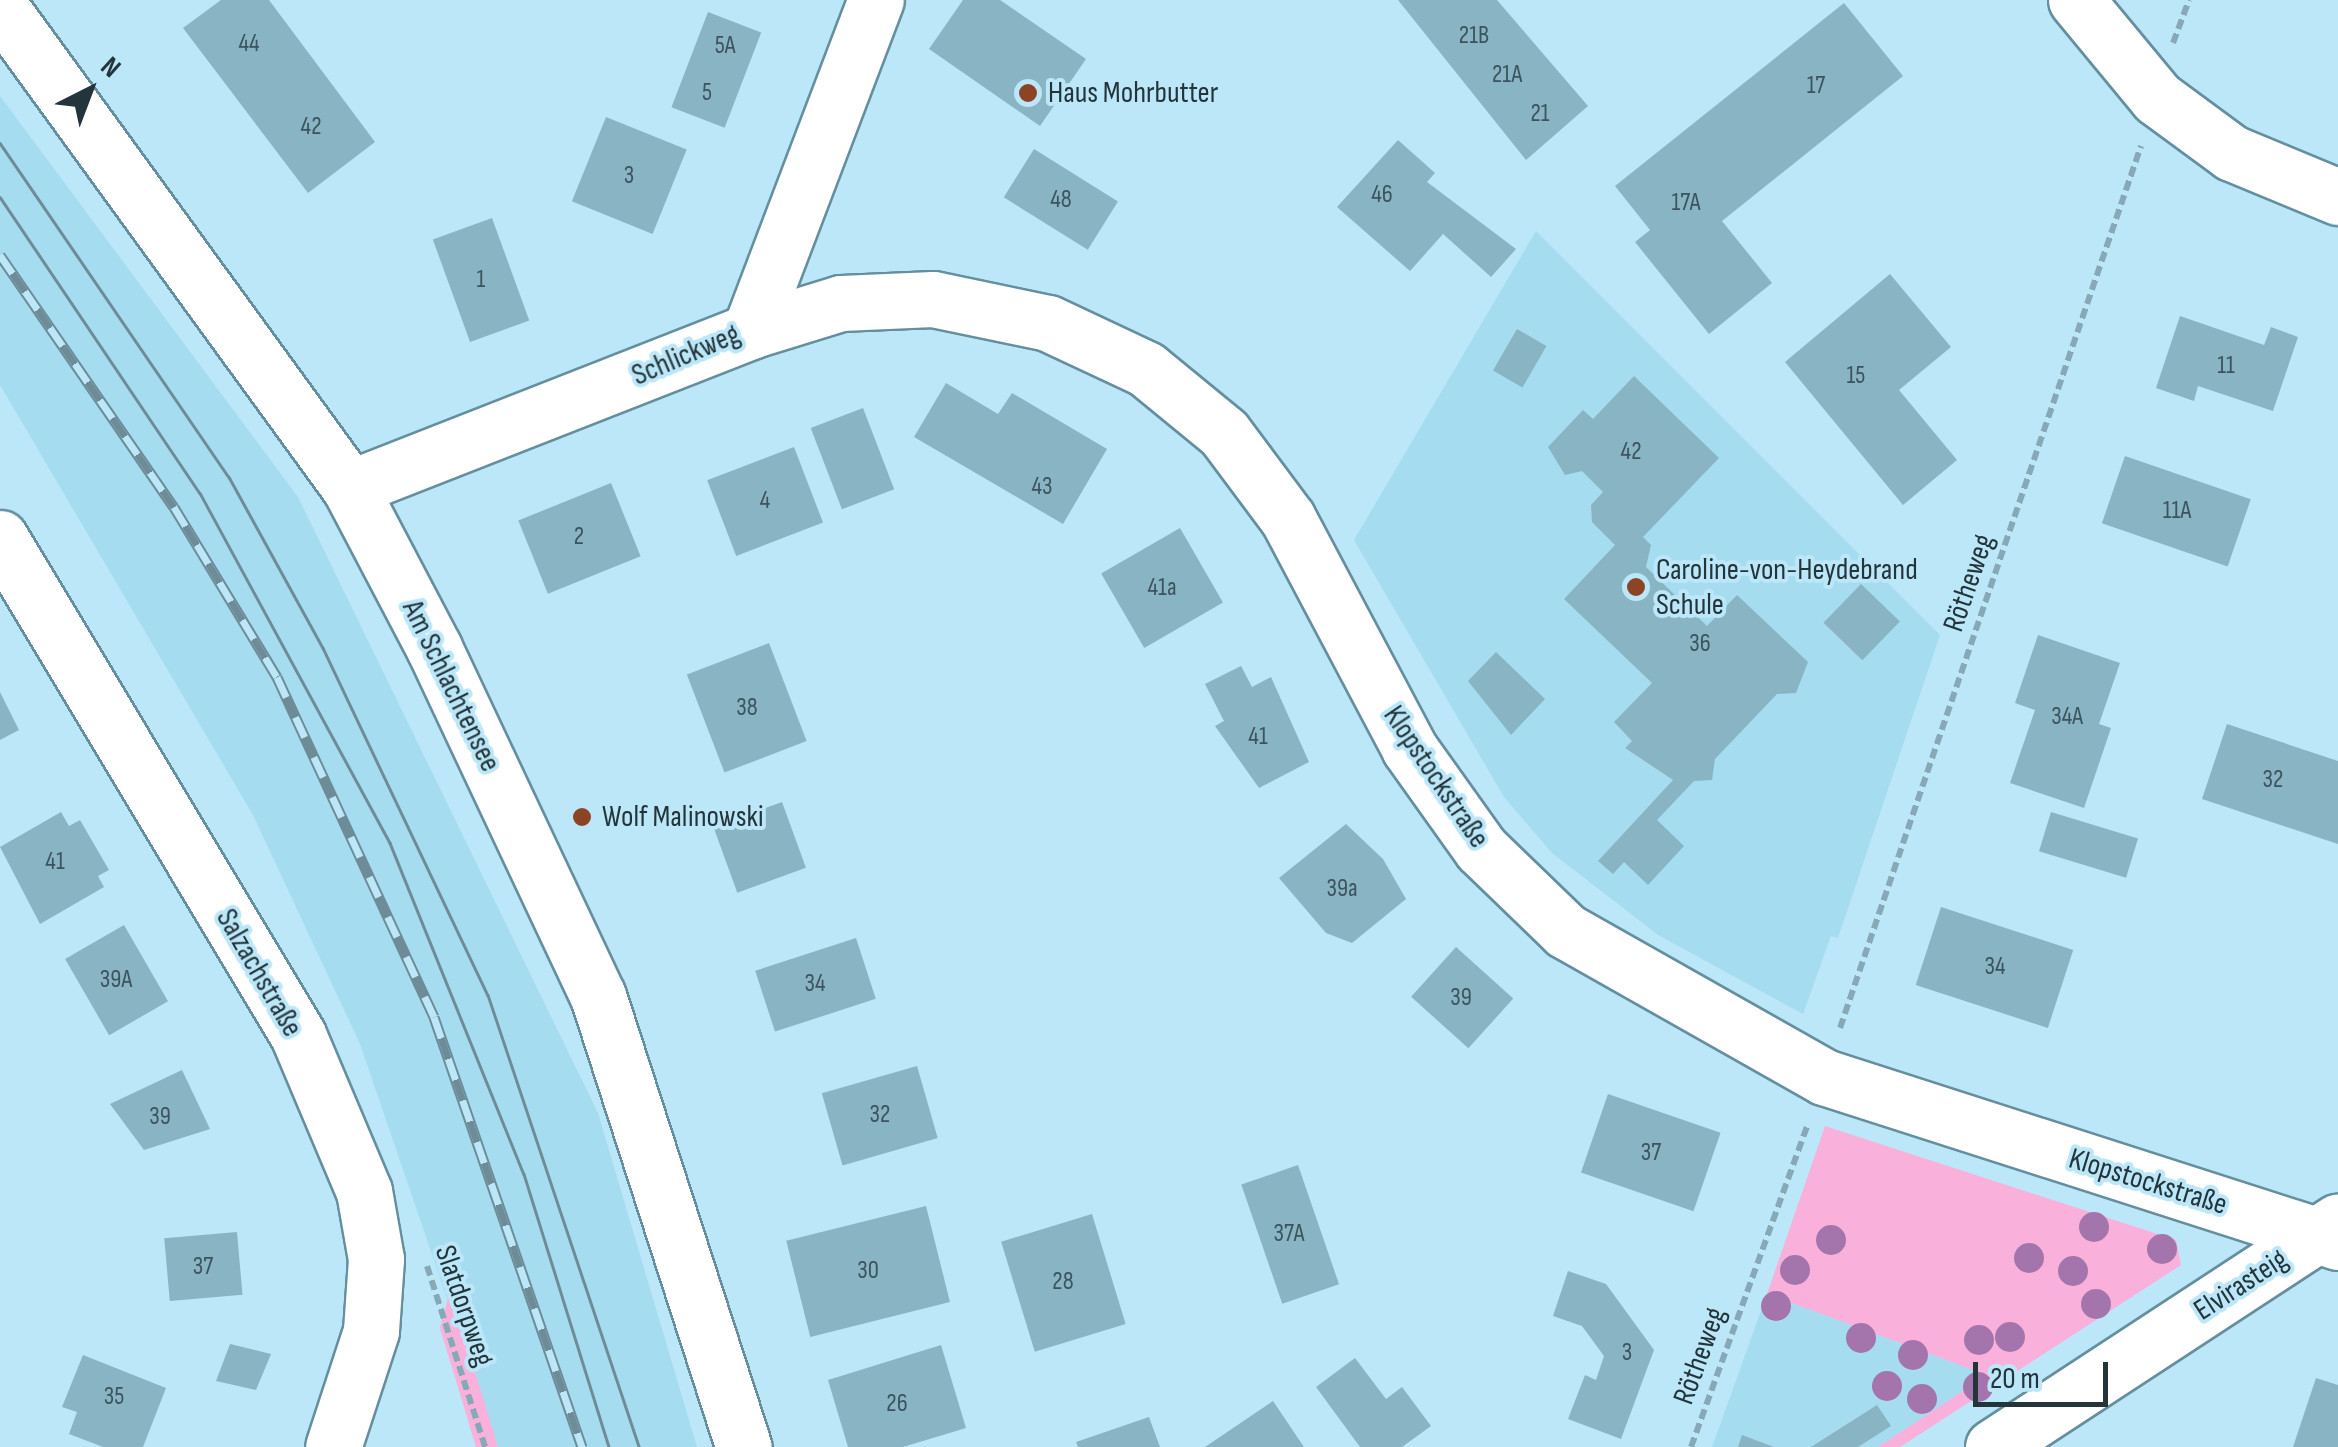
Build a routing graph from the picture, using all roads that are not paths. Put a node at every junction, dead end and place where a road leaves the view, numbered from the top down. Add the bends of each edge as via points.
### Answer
1 (876, 0) edge
2 (2076, 0) edge
3 (0, 7) edge
4 (2338, 196) edge
5 (750, 331) junction
6 (350, 488) junction
7 (0, 538) edge
8 (2331, 1233) edge
9 (333, 1447) edge
10 (744, 1447) edge
11 (1994, 1447) edge

1 - 5 street, Schlickweg
2 - 4 street via 2156,98 2232,153
3 - 6 street, Am Schlachtensee
5 - 6 street, Schlickweg
5 - 8 street, Klopstockstraße via 840,302 934,299 1048,323 1146,369 1224,433 1288,519 1409,748 1481,849 1566,931 1824,1077
6 - 10 street, Am Schlachtensee via 598,996
7 - 9 street, Salzachstraße via 298,1035 364,1191 376,1259 372,1331
8 - 11 street, Elvirasteig

